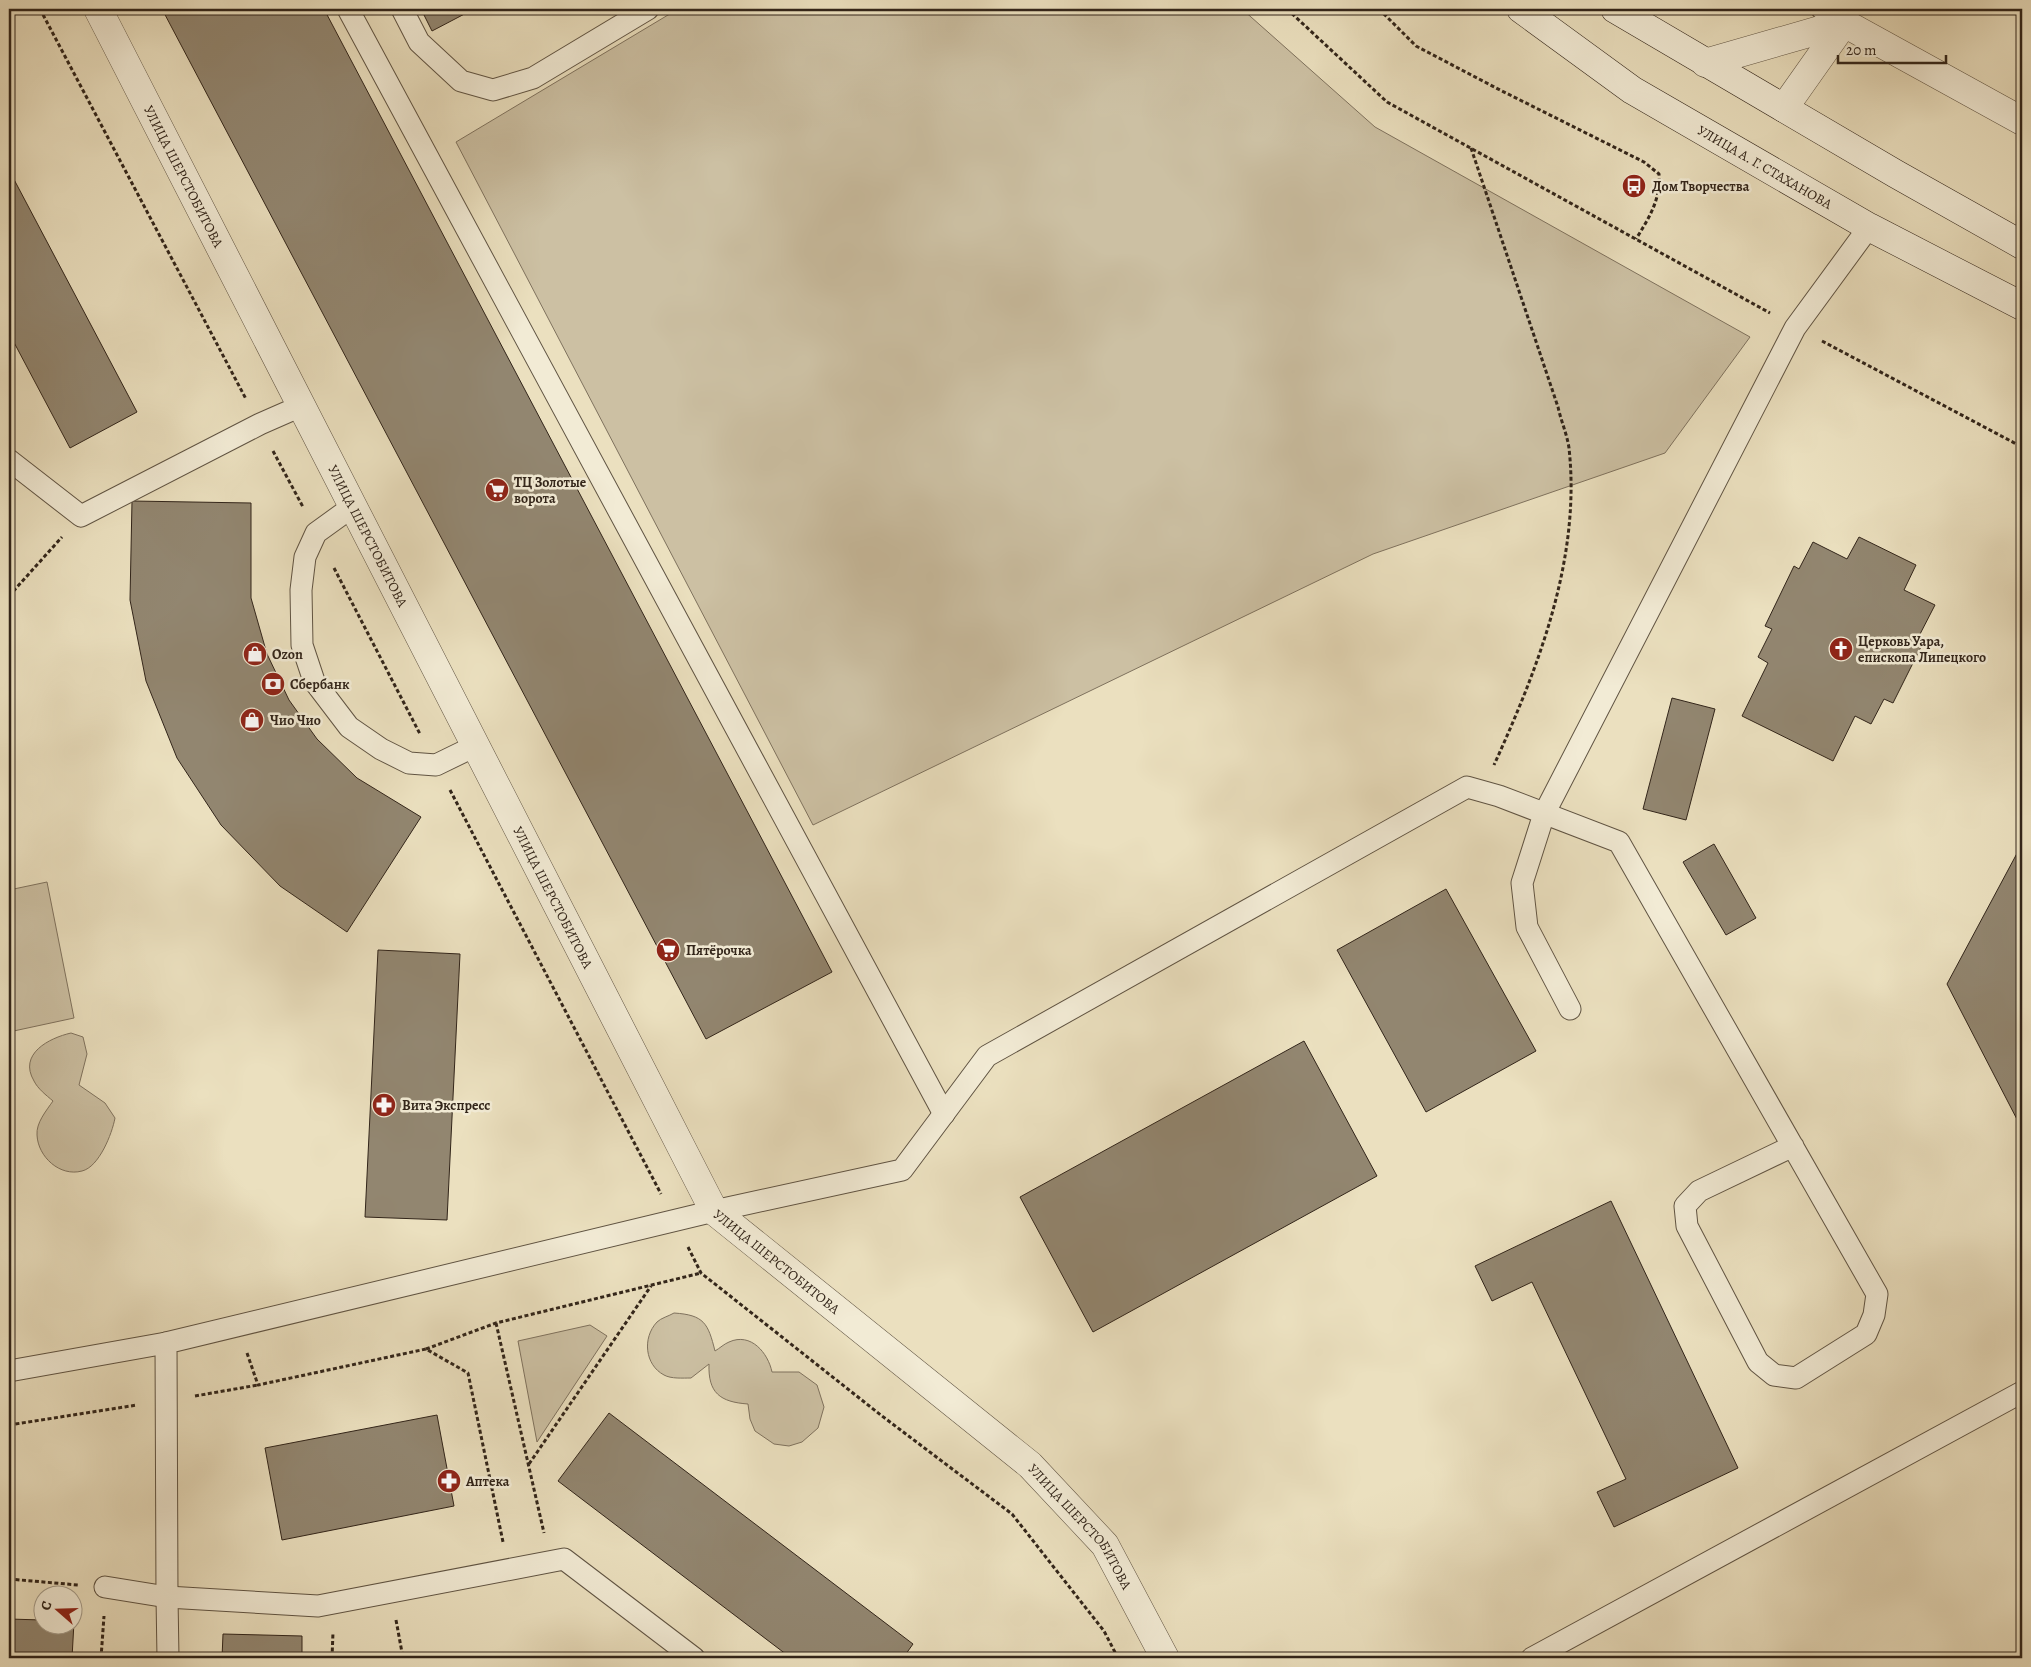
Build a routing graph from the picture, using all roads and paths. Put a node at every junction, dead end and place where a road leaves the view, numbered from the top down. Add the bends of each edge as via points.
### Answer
1 (98, 9) edge
2 (348, 9) edge
3 (402, 9) edge
4 (648, 9) edge
5 (1286, 9) edge
6 (1379, 9) edge
7 (1520, 9) edge
8 (1615, 9) edge
9 (1838, 13) edge
10 (1705, 63) junction
11 (1784, 108) junction
12 (2022, 121) edge
13 (1470, 147) junction
14 (1869, 227) junction
15 (1636, 239) junction
16 (2022, 245) edge
17 (2022, 306) edge
18 (1795, 328) junction
19 (301, 406) junction
20 (2022, 447) edge
21 (9, 460) edge
22 (352, 507) junction
23 (81, 516) junction
24 (9, 596) edge
25 (475, 746) junction
26 (1482, 791) junction
27 (1544, 814) junction
28 (1570, 1009) dead end
29 (944, 1114) junction
30 (1793, 1146) junction
31 (714, 1211) junction
32 (701, 1273) dead end
33 (651, 1285) junction
34 (496, 1324) junction
35 (238, 1326) junction
36 (166, 1344) junction
37 (426, 1349) junction
38 (9, 1370) edge
39 (258, 1386) junction
40 (2022, 1392) edge
41 (166, 1400) junction
42 (9, 1426) edge
43 (528, 1465) junction
44 (550, 1562) junction
45 (509, 1570) junction
46 (105, 1587) dead end
47 (391, 1593) junction
48 (166, 1597) junction
49 (168, 1658) edge
50 (403, 1658) edge
51 (694, 1658) edge
52 (1165, 1658) edge
53 (1532, 1658) edge

1 - 19 street, УЛИЦА ШЕРСТОБИТОВА
2 - 29 lane
3 - 4 lane via 419,42 461,81 493,90 533,78
5 - 13 path via 1387,102
6 - 15 path via 1416,46 1644,162 1659,174 1660,188 1653,210
7 - 14 street, УЛИЦА А. Г. СТАХАНОВА via 1632,90
8 - 10 street
9 - 10 street
9 - 11 street
9 - 12 street
10 - 11 street
11 - 16 street
13 - 15 path
13 - 26 path via 1560,415 1568,446 1572,508 1554,607 1521,706
14 - 17 street, УЛИЦА А. Г. СТАХАНОВА
14 - 18 lane
15 - 18 path
18 - 20 path
18 - 27 lane
19 - 22 street, УЛИЦА ШЕРСТОБИТОВА
19 - 23 lane
21 - 23 lane
22 - 25 street, УЛИЦА ШЕРСТОБИТОВА
22 - 25 lane via 316,533 305,557 301,590 302,645 314,681 350,727 381,749 409,763 436,765
23 - 24 path
25 - 31 street, УЛИЦА ШЕРСТОБИТОВА
26 - 27 lane
26 - 29 lane via 1467,787 987,1056
27 - 28 lane via 1522,883 1527,927
27 - 30 lane via 1619,842
29 - 31 lane via 902,1170
30 - 30 lane via 1877,1294 1874,1315 1866,1334 1796,1378 1774,1375 1758,1362 1687,1226 1685,1206 1699,1191
31 - 35 lane
31 - 52 street, УЛИЦА ШЕРСТОБИТОВА via 1030,1465 1105,1546
32 - 33 path
33 - 34 path
33 - 43 path
34 - 37 path
34 - 43 path
35 - 36 lane
35 - 39 path
36 - 38 lane
36 - 41 lane
37 - 39 path
37 - 45 path via 468,1374
39 - 41 path
40 - 53 lane
41 - 42 path
41 - 48 lane
43 - 44 path
44 - 45 lane
44 - 51 lane via 564,1559
45 - 47 lane
46 - 48 lane
47 - 48 lane via 318,1606
47 - 50 path
48 - 49 lane

